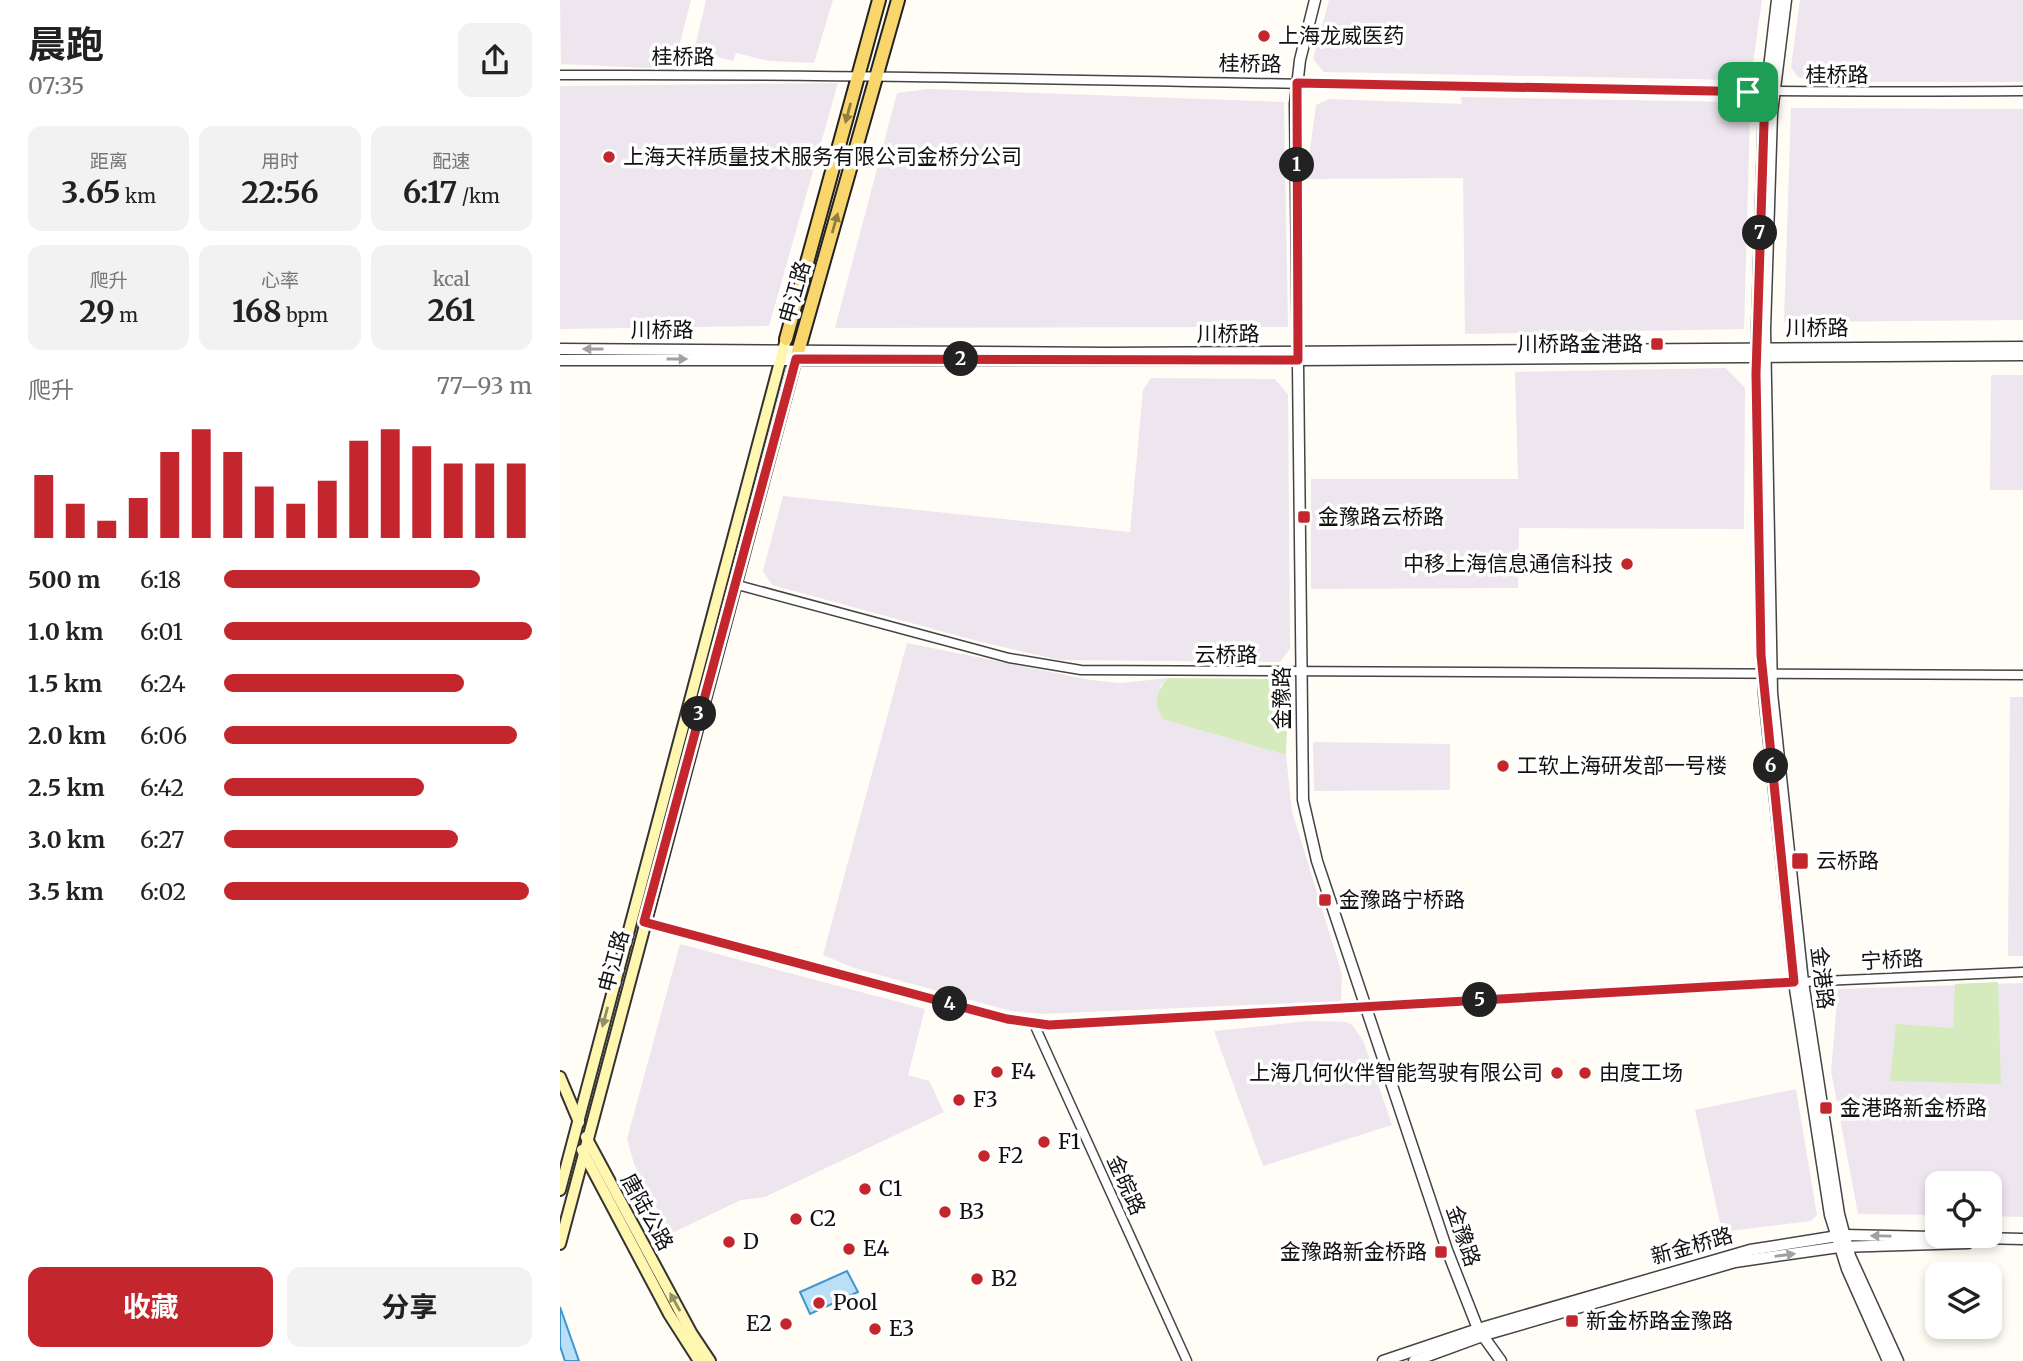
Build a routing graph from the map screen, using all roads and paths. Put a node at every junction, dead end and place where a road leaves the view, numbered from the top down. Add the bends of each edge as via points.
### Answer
1 (879, 0) edge
2 (898, 0) edge
3 (1315, 0) edge
4 (1777, 0) edge
5 (1786, 0) edge
6 (859, 74) junction
7 (560, 75) edge
8 (877, 75) junction
9 (1297, 83) junction
10 (2023, 91) edge
11 (1769, 92) junction
12 (2023, 347) edge
13 (560, 349) edge
14 (783, 349) junction
15 (1761, 351) junction
16 (797, 354) junction
17 (2023, 355) edge
18 (1298, 356) junction
19 (560, 360) edge
20 (734, 584) junction
21 (1301, 673) junction
22 (1766, 674) junction
23 (2023, 675) edge
24 (644, 922) junction
25 (2023, 972) edge
26 (1798, 982) junction
27 (1367, 1008) junction
28 (1034, 1024) junction
29 (560, 1076) edge
30 (560, 1088) edge
31 (579, 1123) junction
32 (576, 1136) junction
33 (587, 1140) junction
34 (584, 1153) junction
35 (561, 1186) edge
36 (1839, 1235) junction
37 (2023, 1238) edge
38 (560, 1244) edge
39 (2023, 1244) edge
40 (1843, 1247) junction
41 (1480, 1333) junction
42 (699, 1361) edge
43 (710, 1361) edge
44 (1187, 1361) edge
45 (1383, 1361) edge
46 (1414, 1361) edge
47 (1502, 1361) edge
48 (1888, 1361) edge
49 (1898, 1361) edge

1 - 6 main road, 申江路
2 - 8 main road, 申江路
3 - 9 street, 金豫路
4 - 11 street, 金港路
5 - 11 street, 金港路
6 - 7 street, 桂桥路
6 - 8 street, 桂桥路
6 -> 14 main road, 申江路
8 - 9 street, 桂桥路
16 -> 8 main road, 申江路
9 - 11 street, 桂桥路
9 - 18 street, 金豫路
10 - 11 street, 桂桥路
11 - 15 street, 金港路
12 - 15 street, 川桥路
14 -> 13 street, 川桥路
14 - 16 street, 川桥路
19 -> 14 street, 川桥路
14 -> 31 main road, 申江路
15 - 17 street, 川桥路
15 - 18 street, 川桥路
15 - 22 street, 金港路
16 - 18 street, 川桥路
16 - 20 main road, 申江路
18 - 21 street, 金豫路
20 - 21 street, 云桥路 via 1057,667
20 - 24 main road, 申江路
21 - 22 street, 云桥路
21 - 27 street, 金豫路 via 1301,778 1306,821
22 - 23 street, 云桥路
22 - 26 street, 金港路
24 - 28 street, 宁桥路
24 - 33 main road, 申江路
25 - 26 street, 宁桥路
26 - 27 street, 宁桥路
26 - 36 street, 金港路
27 - 28 street, 宁桥路
27 - 41 street, 金豫路 via 1447,1250
28 - 44 street, 金皖路
29 - 31 main road, 唐陆公路
30 - 32 main road, 唐陆公路
31 - 32 main road, 申江路
31 - 33 main road, 唐陆公路
32 - 34 main road, 唐陆公路
32 - 35 main road, 申江路
33 - 34 main road, 申江路
43 -> 33 main road, 唐陆公路
34 - 38 main road, 申江路
34 - 42 main road, 唐陆公路 via 669,1314
37 -> 36 street, 新金桥路
36 - 40 street, 金港路
36 - 41 street, 新金桥路 via 1750,1250
39 - 40 street, 新金桥路
41 -> 40 street, 新金桥路 via 1735,1262
40 - 48 street, 金港路
40 - 49 street, 金港路
41 - 45 street, 新金桥路
41 - 46 street, 新金桥路
41 - 47 street, 金豫路

